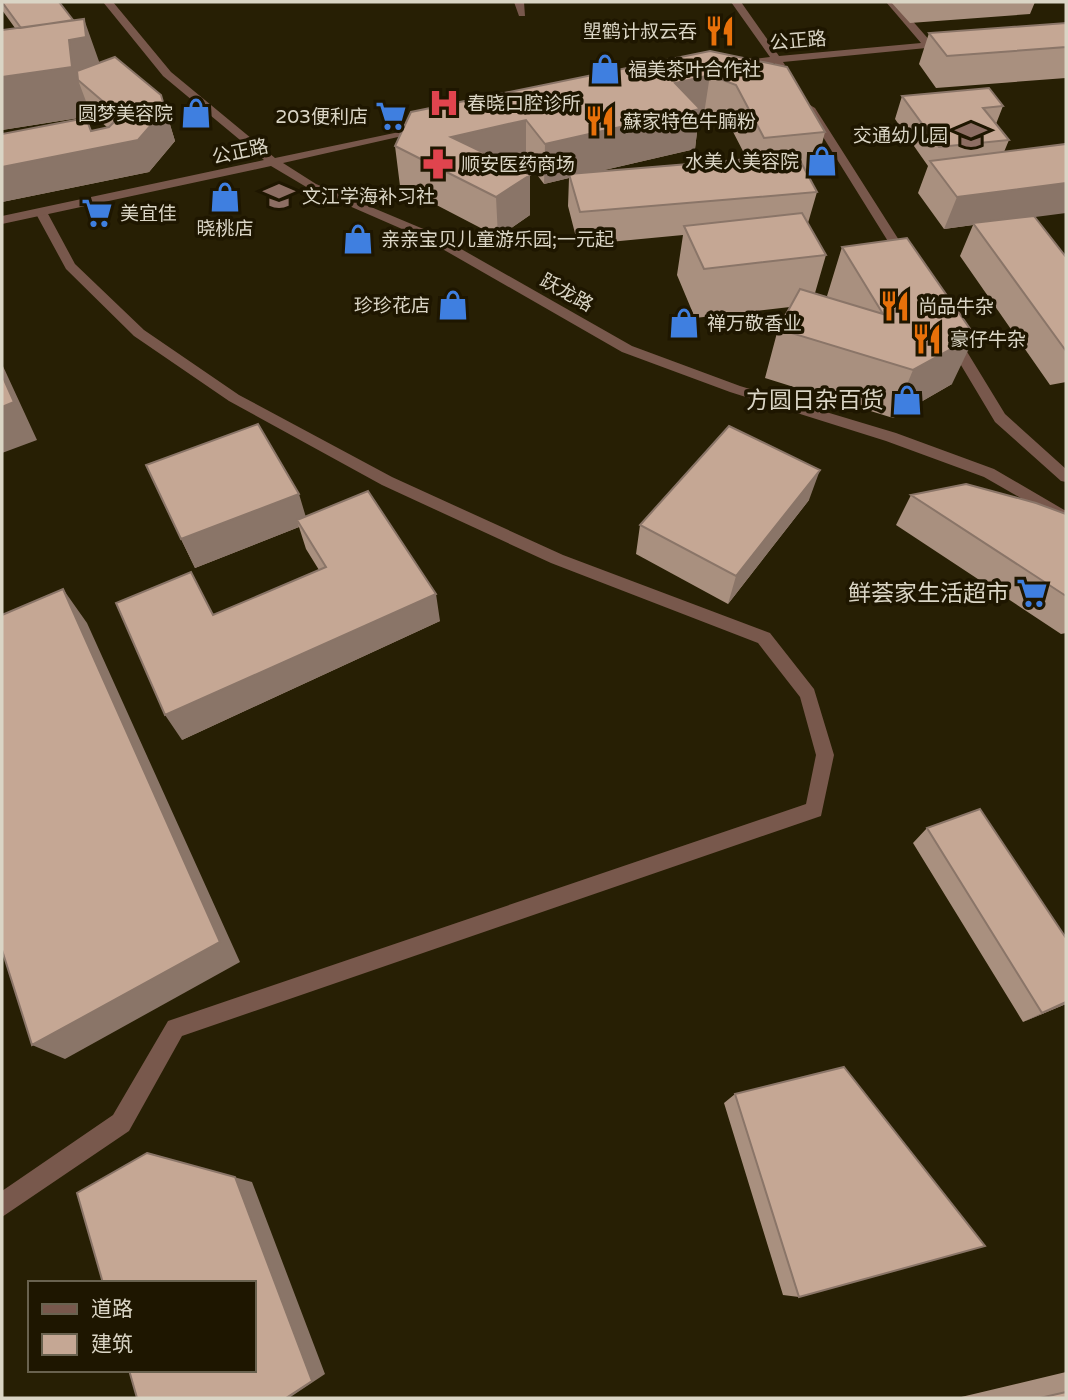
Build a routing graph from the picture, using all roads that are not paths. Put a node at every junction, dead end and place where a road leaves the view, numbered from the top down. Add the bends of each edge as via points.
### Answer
1 (108, 2) edge
2 (519, 2) edge
3 (736, 2) edge
4 (891, 2) edge
5 (522, 14) dead end
6 (956, 42) edge
7 (928, 44) junction
8 (776, 59) junction
9 (727, 66) edge
10 (790, 79) edge
11 (801, 95) edge
12 (433, 128) edge
13 (273, 162) junction
14 (41, 212) junction
15 (2, 220) edge
16 (909, 268) edge
17 (944, 326) edge
18 (1066, 477) edge
19 (1066, 518) edge
20 (2, 1205) edge

1 - 13 street, 跃龙路 via 167,74
2 - 5 street
3 - 8 street
4 - 7 street
6 - 7 street, 公正路
7 - 8 street, 公正路
8 - 9 street, 公正路
8 - 10 street
11 - 16 street
12 - 13 street, 公正路
13 - 14 street, 公正路
13 - 19 street, 跃龙路 via 312,186 429,236 627,349 989,473
14 - 15 street, 公正路
14 - 20 street via 70,267 139,333 234,398 387,481 557,559 764,638 808,694 825,755 814,810 175,1028 121,1123
17 - 18 street via 1000,418

